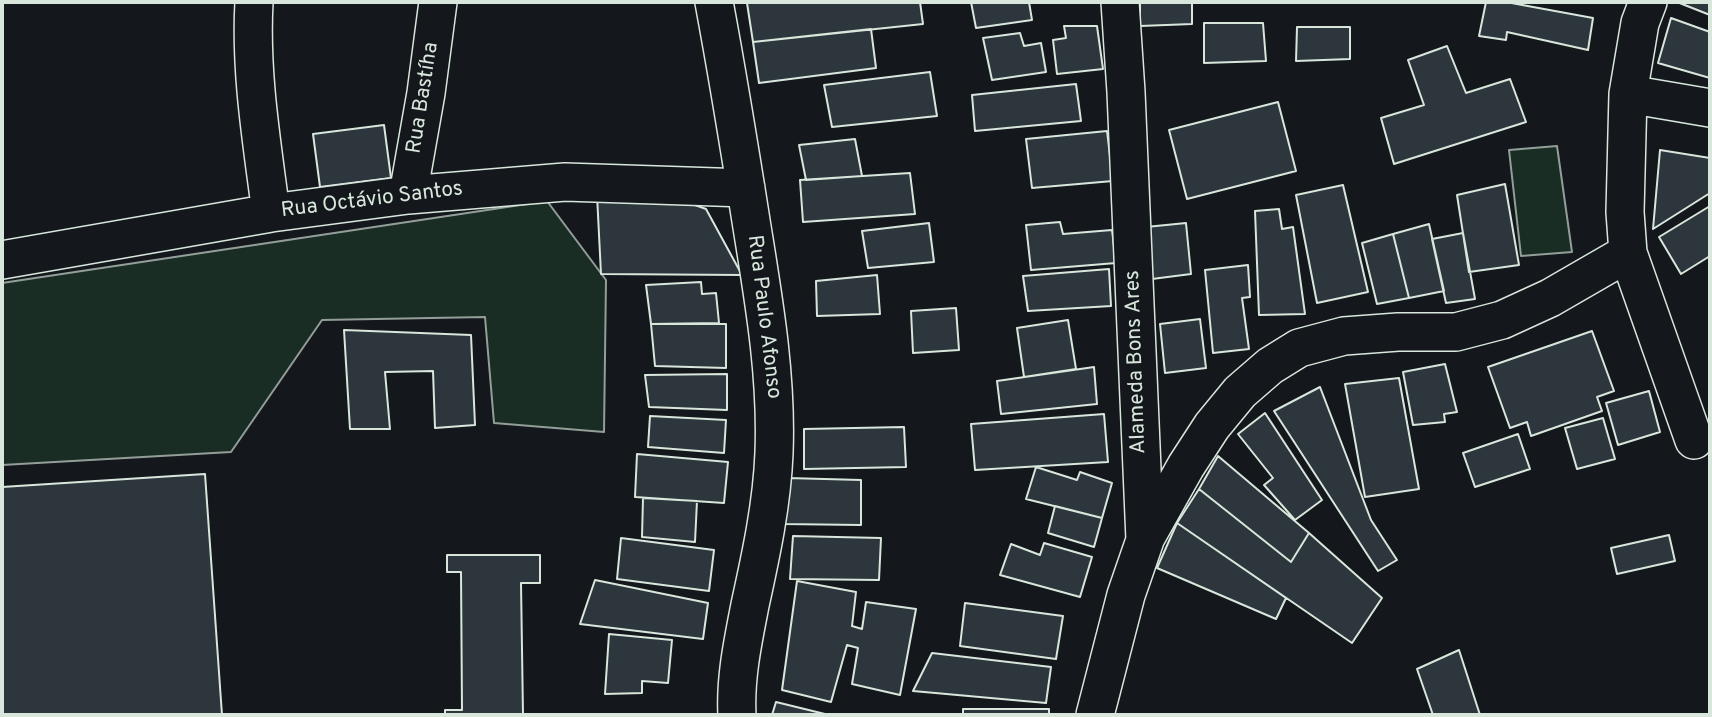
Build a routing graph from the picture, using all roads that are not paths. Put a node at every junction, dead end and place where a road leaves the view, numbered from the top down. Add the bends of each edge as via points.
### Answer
1 (254, 2) edge
2 (438, 2) edge
3 (714, 2) edge
4 (1120, 2) edge
5 (1648, 2) edge
6 (1628, 93) junction
7 (1710, 108) edge
8 (746, 188) junction
9 (408, 195) junction
10 (271, 214) junction
11 (1628, 253) junction
12 (2, 260) edge
13 (1695, 440) dead end
14 (1144, 540) junction
15 (737, 715) edge
16 (1095, 715) edge

1 - 10 street via 257,105
2 - 9 street, Rua Bastíha
3 - 8 street, Rua Paulo Afonso
4 - 14 street, Alameda Bons Ares
5 - 6 street
6 - 7 street
6 - 11 street
8 - 9 street, Rua Octávio Santos via 565,182
8 - 15 street, Rua Paulo Afonso via 770,341 775,434 765,533 736,692
9 - 10 street, Rua Octávio Santos
10 - 12 street, Rua Octávio Santos
11 - 13 street
11 - 14 street via 1502,320 1456,332 1344,336 1299,348 1240,392 1212,425
14 - 16 street, Alameda Bons Ares

